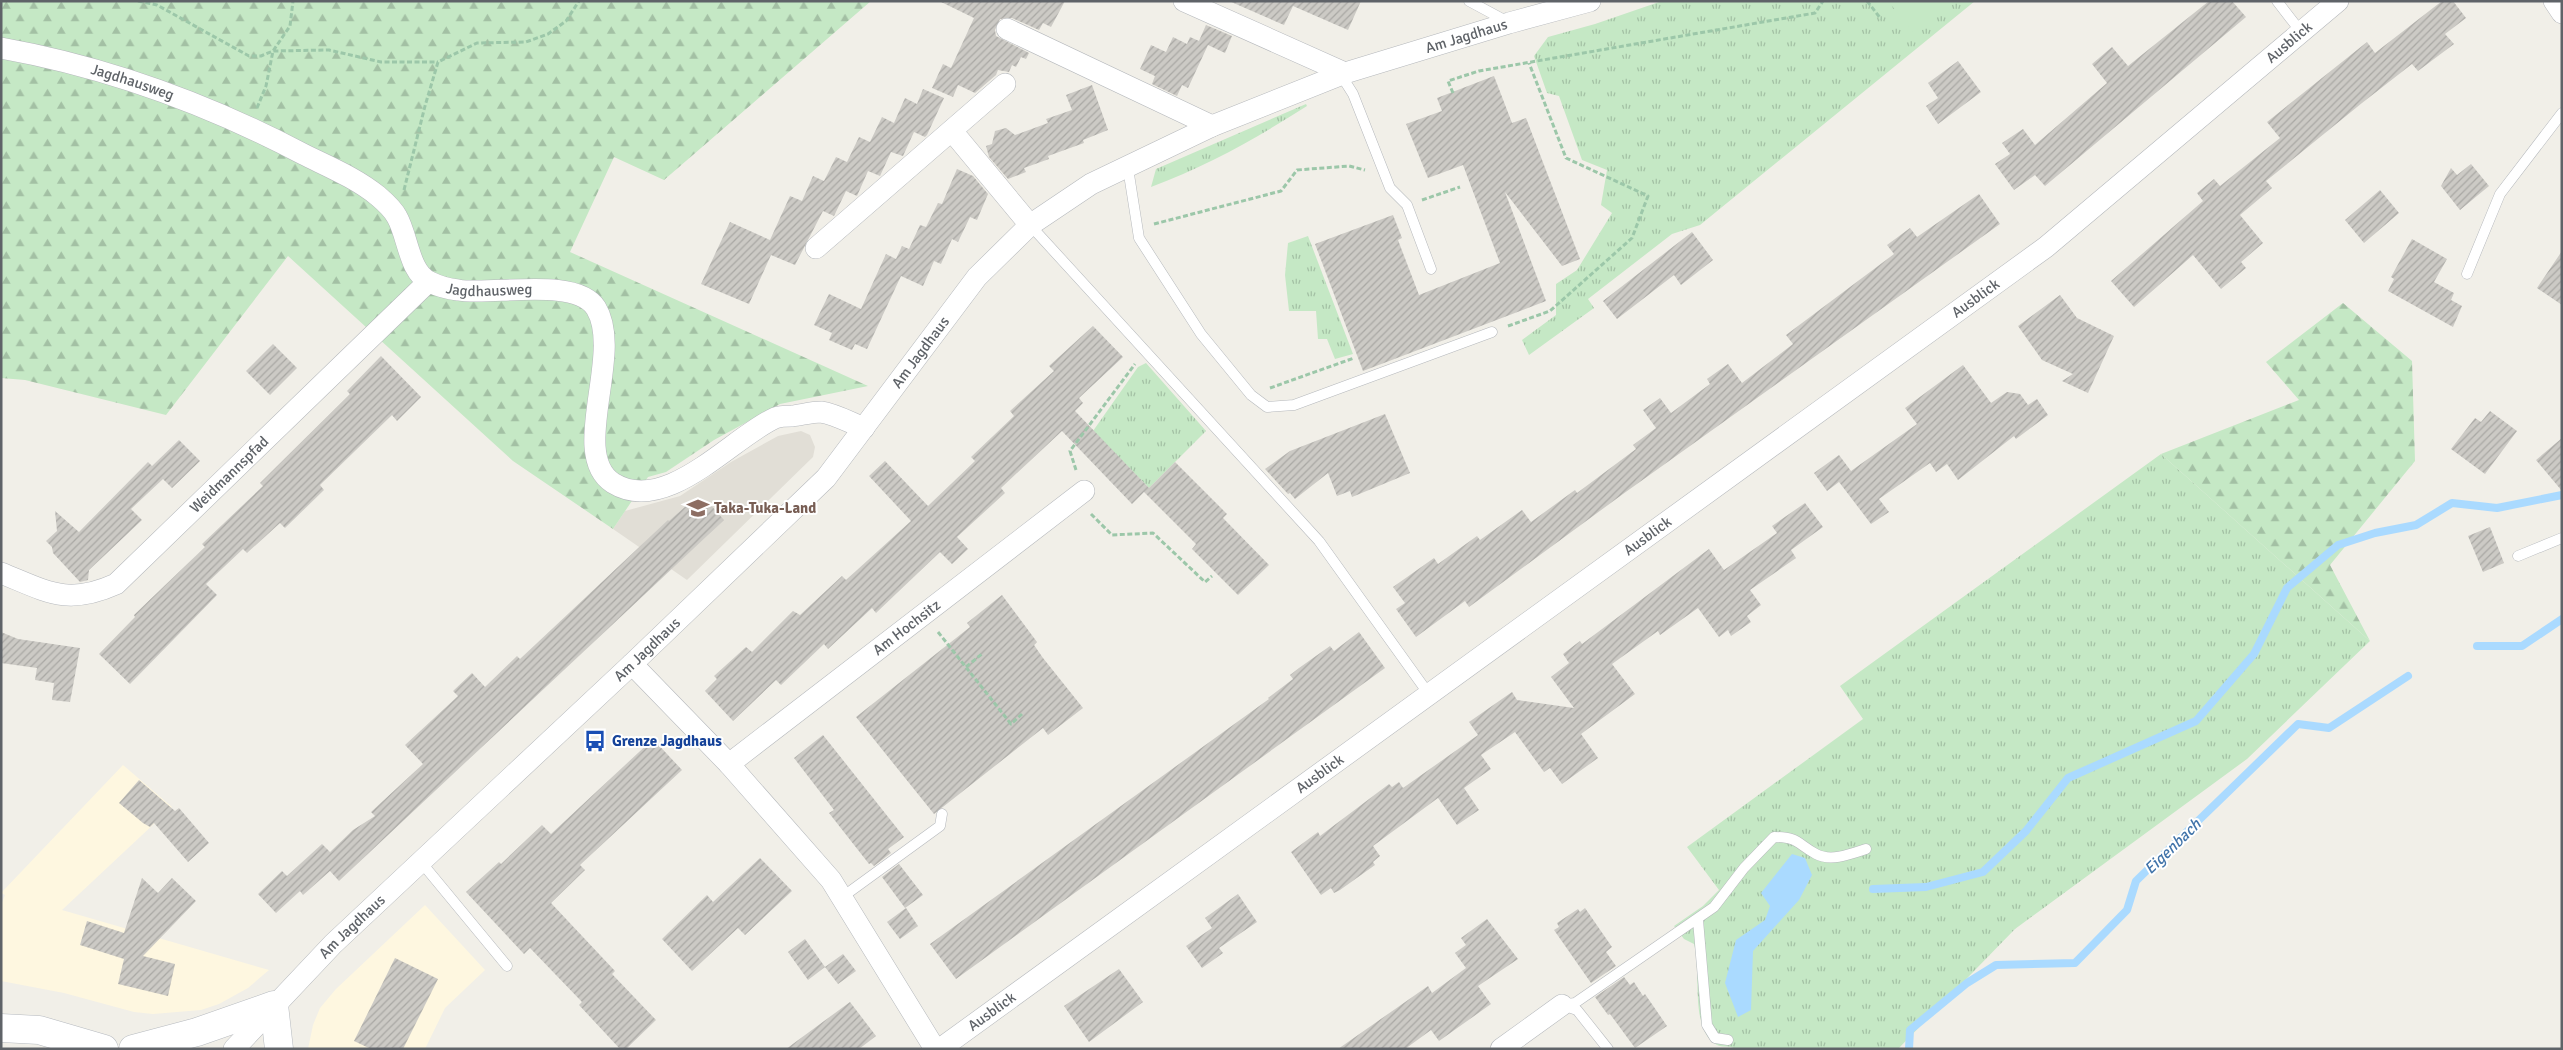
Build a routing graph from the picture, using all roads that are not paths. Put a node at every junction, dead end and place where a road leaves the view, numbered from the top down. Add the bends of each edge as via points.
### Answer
1 (1184, 1) edge
2 (1469, 1) edge
3 (1590, 1) edge
4 (2277, 1) edge
5 (2338, 1) edge
6 (2554, 1) edge
7 (2562, 13) edge
8 (1509, 23) junction
9 (1007, 29) dead end
10 (2301, 32) junction
11 (1, 48) edge
12 (1343, 74) junction
13 (1005, 84) dead end
14 (2562, 113) edge
15 (1212, 126) junction
16 (952, 131) junction
17 (1128, 168) junction
18 (1030, 225) junction
19 (816, 248) dead end
20 (1432, 269) dead end
21 (2467, 274) dead end
22 (428, 282) junction
23 (1492, 332) road end
24 (864, 428) junction
25 (1079, 494) road end
26 (2562, 538) edge
27 (2518, 556) dead end
28 (1, 573) edge
29 (632, 664) junction
30 (1428, 694) junction
31 (729, 764) junction
32 (942, 814) dead end
33 (1866, 849) dead end
34 (421, 862) junction
35 (842, 898) junction
36 (1698, 920) junction
37 (507, 966) dead end
38 (274, 1005) junction
39 (1562, 1005) junction
40 (1, 1028) edge
41 (1728, 1040) dead end
42 (94, 1047) edge
43 (133, 1049) edge
44 (234, 1049) edge
45 (279, 1049) edge
46 (935, 1049) edge
47 (940, 1049) edge
48 (1501, 1049) edge
49 (1608, 1049) edge

1 - 12 street
2 - 8 lane
3 - 8 street, Am Jagdhaus
4 - 10 lane
5 - 10 street, Ausblick
6 - 7 street
8 - 12 street, Am Jagdhaus
9 - 15 street
10 - 30 street, Ausblick via 2046,247
11 - 22 street, Jagdhausweg via 53,57 143,84 250,127 357,182 379,196 392,210 415,264
12 - 15 street, Am Jagdhaus
12 - 20 lane via 1390,188 1407,205
13 - 16 street
14 - 21 lane via 2500,194
15 - 17 street, Am Jagdhaus
16 - 18 street
16 - 19 street
17 - 18 street, Am Jagdhaus via 1091,184
17 - 23 lane via 1139,238 1201,334 1251,395 1267,407 1294,405
18 - 24 street, Am Jagdhaus via 977,277
18 - 30 lane via 1319,541
22 - 24 street, Jagdhausweg via 459,290 574,292 595,306 605,346 594,436 596,462 611,482 627,488 646,491 668,486 777,417 821,412
22 - 28 street, Weidmannspfad via 116,584 93,594 70,596 47,591
24 - 29 street, Am Jagdhaus via 826,478
25 - 31 street, Am Hochsitz
26 - 27 lane
29 - 31 street
29 - 34 street, Am Jagdhaus
30 - 47 street, Ausblick
31 - 35 street via 831,880
32 - 35 lane via 940,826
33 - 36 lane via 1840,857 1817,855 1800,841 1774,838 1744,868 1714,907
34 - 37 lane
34 - 38 street, Am Jagdhaus via 333,944
35 - 46 street
36 - 39 lane via 1575,1003
36 - 41 lane via 1707,1025 1715,1038
38 - 43 main road via 197,1032
38 - 44 street, Am Jagdhaus
38 - 45 main road
39 - 48 street
39 - 49 lane via 1577,1010
40 - 42 main road via 39,1030

